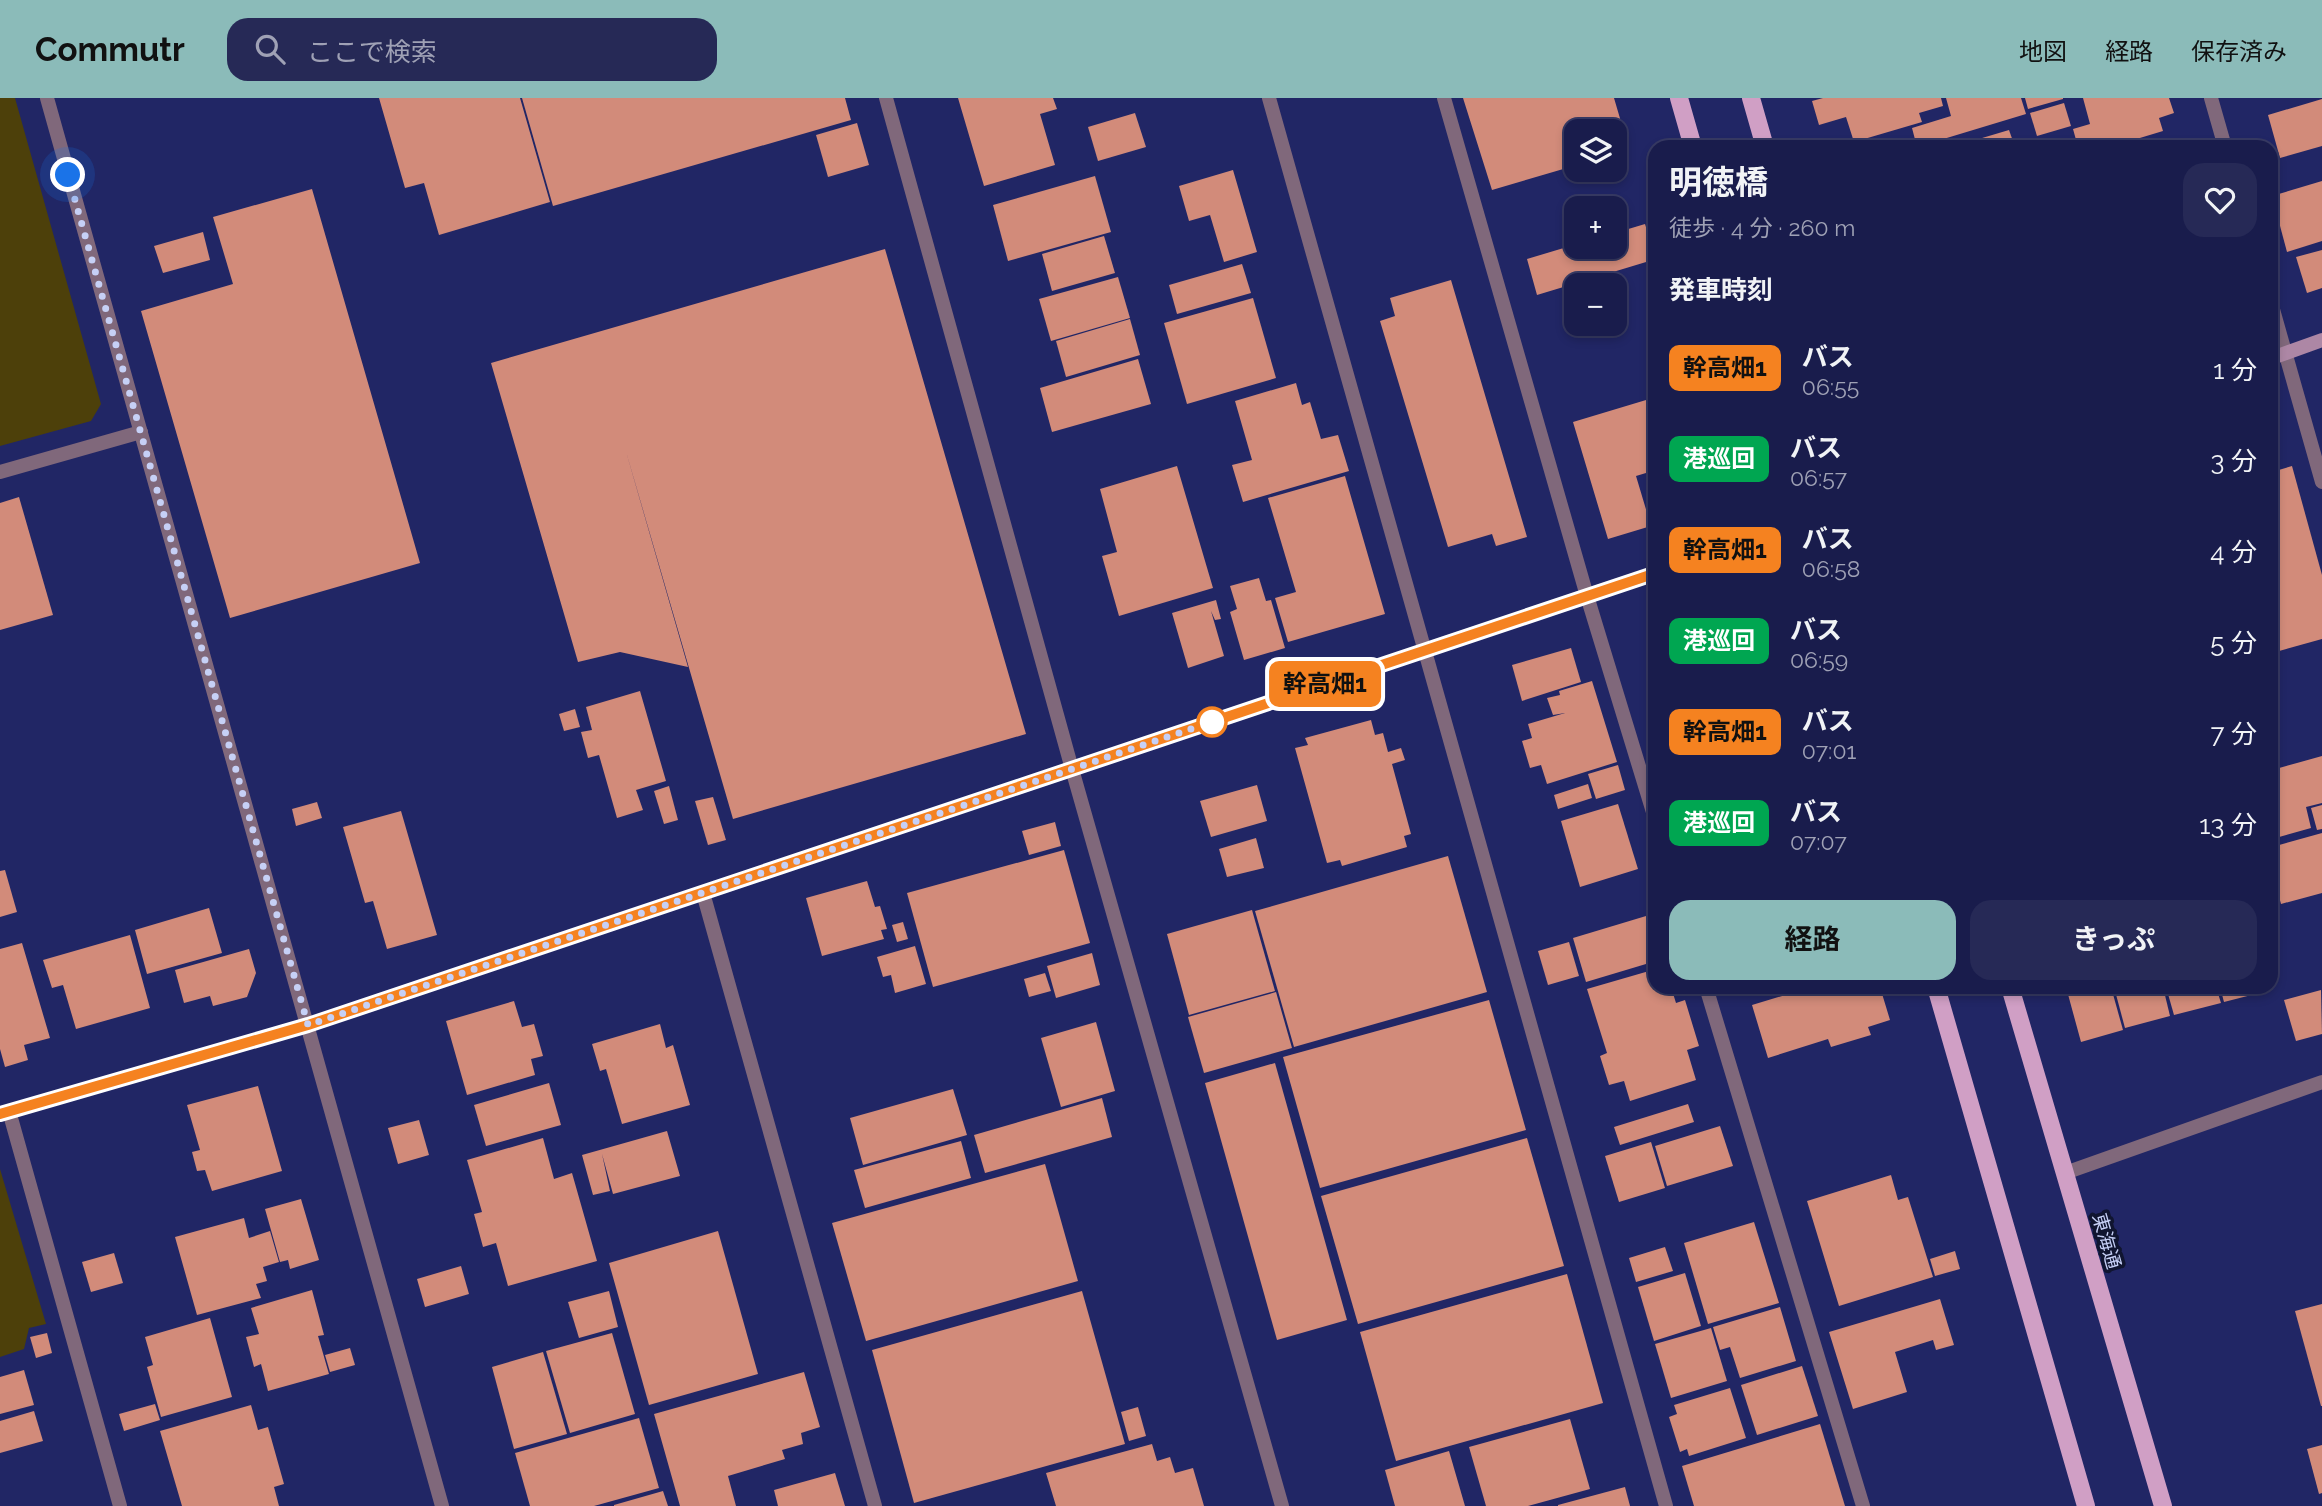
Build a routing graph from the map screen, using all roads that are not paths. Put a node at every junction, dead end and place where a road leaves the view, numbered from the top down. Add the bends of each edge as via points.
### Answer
1 (47, 98) edge
2 (886, 98) edge
3 (1269, 98) edge
4 (1444, 98) edge
5 (1679, 98) edge
6 (1751, 98) edge
7 (2211, 98) edge
8 (1691, 140) edge
9 (1763, 140) edge
10 (2223, 140) edge
11 (2322, 340) edge
12 (2278, 355) edge
13 (141, 432) junction
14 (0, 472) edge
15 (2322, 482) edge
16 (1648, 576) edge
17 (1587, 596) junction
18 (1426, 650) junction
19 (1072, 769) junction
20 (1648, 796) edge
21 (703, 892) junction
22 (1708, 994) edge
23 (1938, 994) edge
24 (2012, 994) edge
25 (308, 1025) junction
26 (2322, 1082) edge
27 (5, 1112) edge
28 (2065, 1173) junction
29 (120, 1506) edge
30 (442, 1506) edge
31 (876, 1506) edge
32 (1282, 1506) edge
33 (1666, 1506) edge
34 (1863, 1506) edge
35 (2086, 1506) edge
36 (2163, 1506) edge

1 - 13 street
2 - 19 street
3 - 18 street
4 - 17 street
5 - 8 main road
6 - 9 main road
7 - 10 street
11 - 12 street
12 - 15 street
13 - 14 street
13 - 25 street
16 - 17 street
17 - 18 street
17 - 20 street
18 - 19 street
18 - 33 street
19 - 21 street
19 - 32 street
21 - 25 street
21 - 31 street
22 - 34 street
23 - 35 main road
24 - 28 main road, 東海通
25 - 27 street
25 - 30 street
26 - 28 street
27 - 29 street
28 - 36 main road, 東海通

